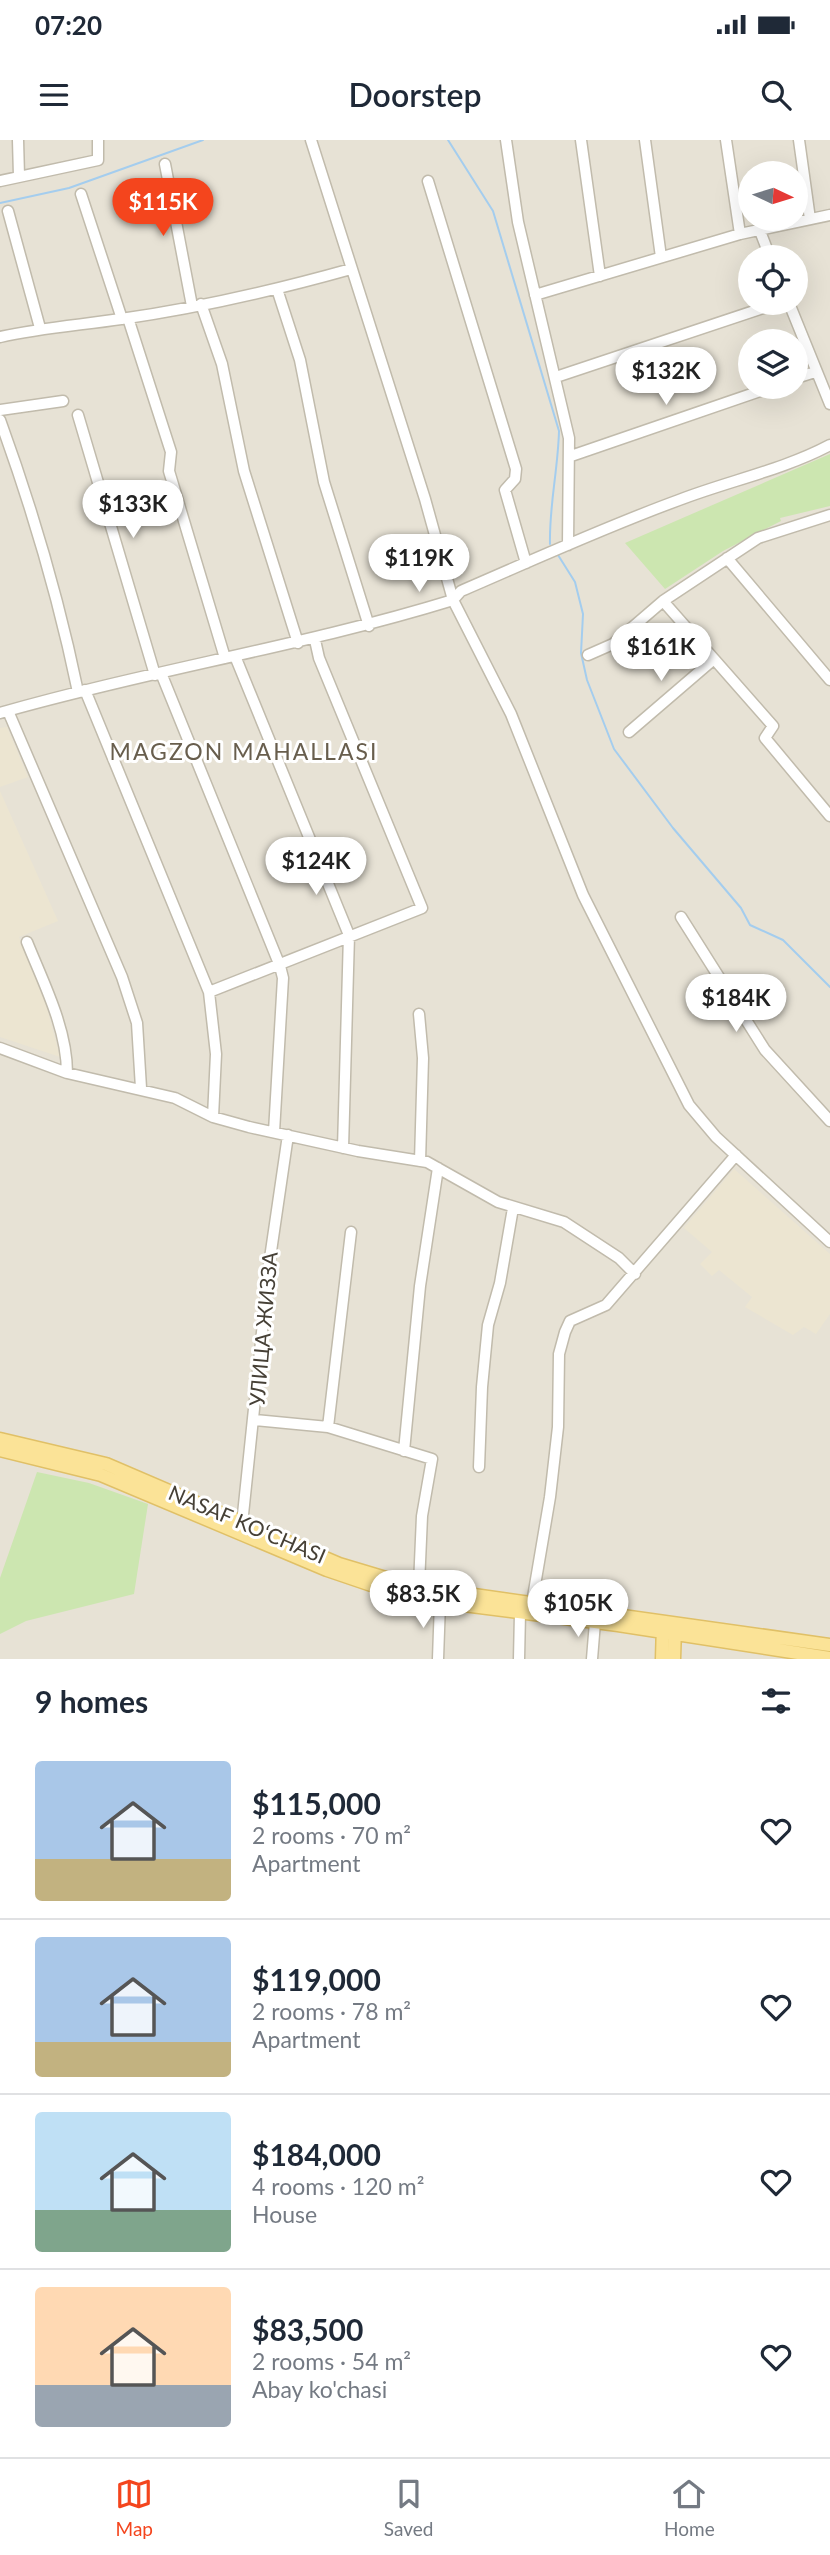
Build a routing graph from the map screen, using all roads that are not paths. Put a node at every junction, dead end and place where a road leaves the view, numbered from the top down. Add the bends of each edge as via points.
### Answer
1 (18, 140) edge
2 (98, 140) edge
3 (310, 140) edge
4 (506, 140) edge
5 (580, 140) edge
6 (645, 140) edge
7 (726, 140) edge
8 (799, 140) edge
9 (165, 164) dead end
10 (19, 176) junction
11 (0, 181) edge
12 (428, 181) dead end
13 (81, 194) dead end
14 (8, 211) dead end
15 (830, 215) edge
16 (810, 219) joint
17 (760, 231) joint
18 (740, 234) junction
19 (766, 245) edge
20 (661, 257) junction
21 (351, 269) junction
22 (600, 276) junction
23 (277, 289) junction
24 (535, 295) junction
25 (196, 305) junction
26 (742, 315) edge
27 (794, 315) edge
28 (125, 318) junction
29 (40, 328) junction
30 (0, 337) edge
31 (815, 372) junction
32 (808, 374) edge
33 (556, 377) junction
34 (738, 399) edge
35 (63, 401) dead end
36 (830, 404) edge
37 (0, 410) edge
38 (78, 415) dead end
39 (0, 420) edge
40 (830, 445) edge
41 (570, 456) junction
42 (830, 515) edge
43 (568, 545) junction
44 (727, 558) junction
45 (526, 563) junction
46 (453, 600) junction
47 (663, 601) junction
48 (369, 626) junction
49 (315, 640) junction
50 (298, 643) junction
51 (588, 655) dead end
52 (230, 657) junction
53 (714, 659) junction
54 (158, 674) junction
55 (830, 680) edge
56 (82, 691) junction
57 (4, 712) edge
58 (629, 732) dead end
59 (830, 816) edge
60 (681, 917) dead end
61 (349, 935) junction
62 (27, 942) dead end
63 (280, 966) junction
64 (209, 992) junction
65 (419, 1014) dead end
66 (0, 1048) edge
67 (67, 1073) junction
68 (141, 1088) junction
69 (213, 1117) junction
70 (830, 1121) edge
71 (274, 1132) junction
72 (288, 1135) junction
73 (343, 1148) junction
74 (736, 1155) junction
75 (420, 1160) junction
76 (439, 1168) junction
77 (513, 1208) junction
78 (351, 1232) dead end
79 (830, 1242) edge
80 (635, 1274) junction
81 (255, 1420) junction
82 (328, 1427) junction
83 (0, 1439) edge
84 (0, 1450) edge
85 (404, 1451) junction
86 (479, 1467) dead end
87 (242, 1524) junction
88 (419, 1585) junction
89 (440, 1602) junction
90 (532, 1603) junction
91 (520, 1613) junction
92 (595, 1622) junction
93 (669, 1627) junction
94 (830, 1645) edge
95 (830, 1658) edge
96 (438, 1659) edge
97 (519, 1659) edge
98 (592, 1659) edge
99 (662, 1659) edge
100 (674, 1659) edge

1 - 10 street
2 - 10 street via 98,160
3 - 21 street
4 - 24 street
5 - 22 street
6 - 20 street
7 - 18 street
8 - 16 street
9 - 25 street
10 - 11 street
12 - 45 street via 516,469 515,479 505,490
13 - 28 street
14 - 29 street
15 - 16 street
17 - 18 street
17 - 19 street
18 - 20 street
20 - 22 street
21 - 23 street
21 - 46 street
22 - 24 street
23 - 25 street
23 - 48 street via 300,360 328,494
24 - 33 street
25 - 28 street
25 - 50 street via 222,364 244,471
26 - 33 street
27 - 31 street
28 - 29 street
28 - 52 street via 171,452 169,471
29 - 30 street
31 - 32 street
31 - 36 street
33 - 41 street
34 - 41 street
35 - 37 street
38 - 54 street
39 - 56 street via 29,499
40 - 43 street
41 - 43 street via 566,478
42 - 44 street via 758,538
43 - 45 street
44 - 47 street
44 - 55 street
45 - 46 street via 461,591
46 - 48 street
46 - 74 street via 511,713 583,895 658,1047 689,1105
47 - 51 street via 613,644
47 - 53 street
48 - 49 street
49 - 50 street
49 - 61 street via 422,908
50 - 52 street
52 - 54 street
52 - 61 street
53 - 58 street
53 - 59 street via 773,726 765,738
54 - 56 street
54 - 63 street
56 - 57 street
56 - 64 street
57 - 68 street via 122,977 137,1023
60 - 70 street via 765,1050
61 - 63 street
61 - 73 street
62 - 67 street via 53,1006
63 - 64 street
63 - 71 street
64 - 69 street via 216,1054
65 - 75 street via 424,1058
66 - 67 street
67 - 68 street
68 - 69 street
69 - 71 street
71 - 72 street
72 - 73 street
72 - 81 street, УЛИЦА ЖИЗЗА via 269,1265
73 - 75 street
74 - 79 street
74 - 80 street
75 - 76 street
76 - 77 street
76 - 85 street via 419,1298
77 - 80 street via 564,1222
77 - 86 street via 488,1325
78 - 82 street
80 - 90 street via 606,1306 570,1321 565,1332 559,1354 558,1427 550,1497
81 - 82 street
81 - 87 street, УЛИЦА ЖИЗЗА
82 - 85 street
83 - 87 main road, NASAF KO‘CHASI via 107,1464
84 - 89 main road, NASAF KO‘CHASI via 101,1475 327,1570
85 - 88 street via 432,1459 422,1516
87 - 88 main road, NASAF KO‘CHASI via 339,1564
88 - 90 main road, NASAF KO‘CHASI
89 - 91 main road, NASAF KO‘CHASI
89 - 96 street
90 - 93 main road, NASAF KO‘CHASI
91 - 92 main road, NASAF KO‘CHASI
91 - 97 street
92 - 93 main road, NASAF KO‘CHASI
92 - 98 street
93 - 94 main road, NASAF KO‘CHASI
93 - 95 main road, NASAF KO‘CHASI
93 - 99 main road
93 - 100 main road

